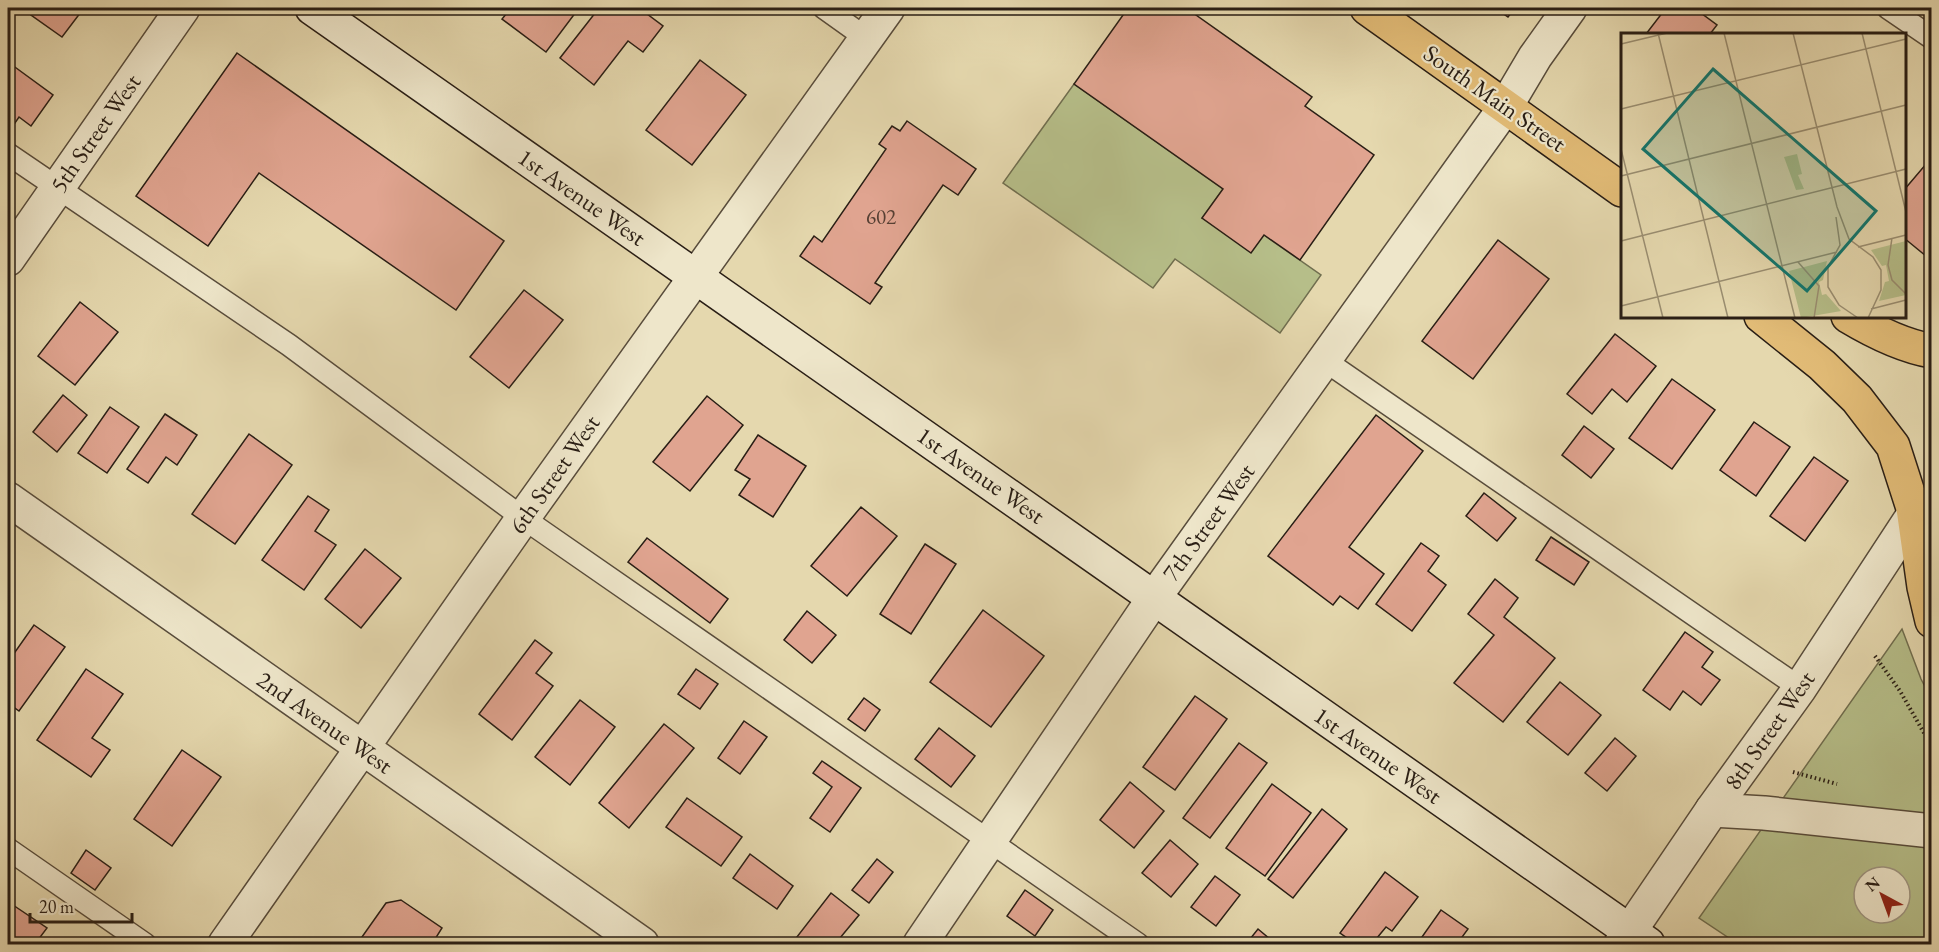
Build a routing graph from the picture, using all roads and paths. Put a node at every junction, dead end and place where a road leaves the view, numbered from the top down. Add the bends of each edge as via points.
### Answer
1 (183, 8) edge
2 (312, 8) edge
3 (824, 8) edge
4 (888, 8) edge
5 (1367, 8) edge
6 (1570, 8) edge
7 (1888, 8) edge
8 (866, 38) junction
9 (1932, 38) edge
10 (1506, 106) junction
11 (8, 154) edge
12 (57, 189) junction
13 (1621, 189) edge
14 (8, 259) edge
15 (695, 277) junction
16 (1763, 318) edge
17 (1851, 318) edge
18 (1932, 351) edge
19 (1324, 360) junction
20 (8, 499) edge
21 (1914, 514) junction
22 (523, 518) junction
23 (1154, 598) junction
24 (1932, 621) edge
25 (1875, 656) dead end
26 (1800, 688) junction
27 (1932, 747) edge
28 (362, 748) junction
29 (1712, 810) junction
30 (1932, 831) edge
31 (988, 840) junction
32 (8, 849) edge
33 (1633, 940) edge
34 (145, 945) edge
35 (225, 945) edge
36 (642, 945) edge
37 (920, 945) edge
38 (1138, 945) edge

1 - 12 street, 5th Street West
2 - 15 street, 1st Avenue West
3 - 8 lane
4 - 8 street, 6th Street West
5 - 10 main road, South Main Street
6 - 10 street, 7th Street West
7 - 9 lane
8 - 15 street, 6th Street West
10 - 13 main road, South Main Street
10 - 19 street, 7th Street West
11 - 12 lane
12 - 14 street, 5th Street West
12 - 22 lane via 289,345
15 - 22 street, 6th Street West
15 - 23 street, 1st Avenue West
16 - 21 main road via 1857,399 1893,446
17 - 18 main road via 1865,327
19 - 23 street, 7th Street West
19 - 26 lane
20 - 28 street, 2nd Avenue West
21 - 24 main road
21 - 26 street, 8th Street West
22 - 28 street, 6th Street West
22 - 31 lane
23 - 31 street, 7th Street West
23 - 33 street, 1st Avenue West
25 - 27 path
26 - 29 street, 8th Street West
28 - 35 street, 6th Street West
28 - 36 street, 2nd Avenue West
29 - 30 street
29 - 33 street, 8th Street West
31 - 37 street, 7th Street West
31 - 38 lane
32 - 34 lane

